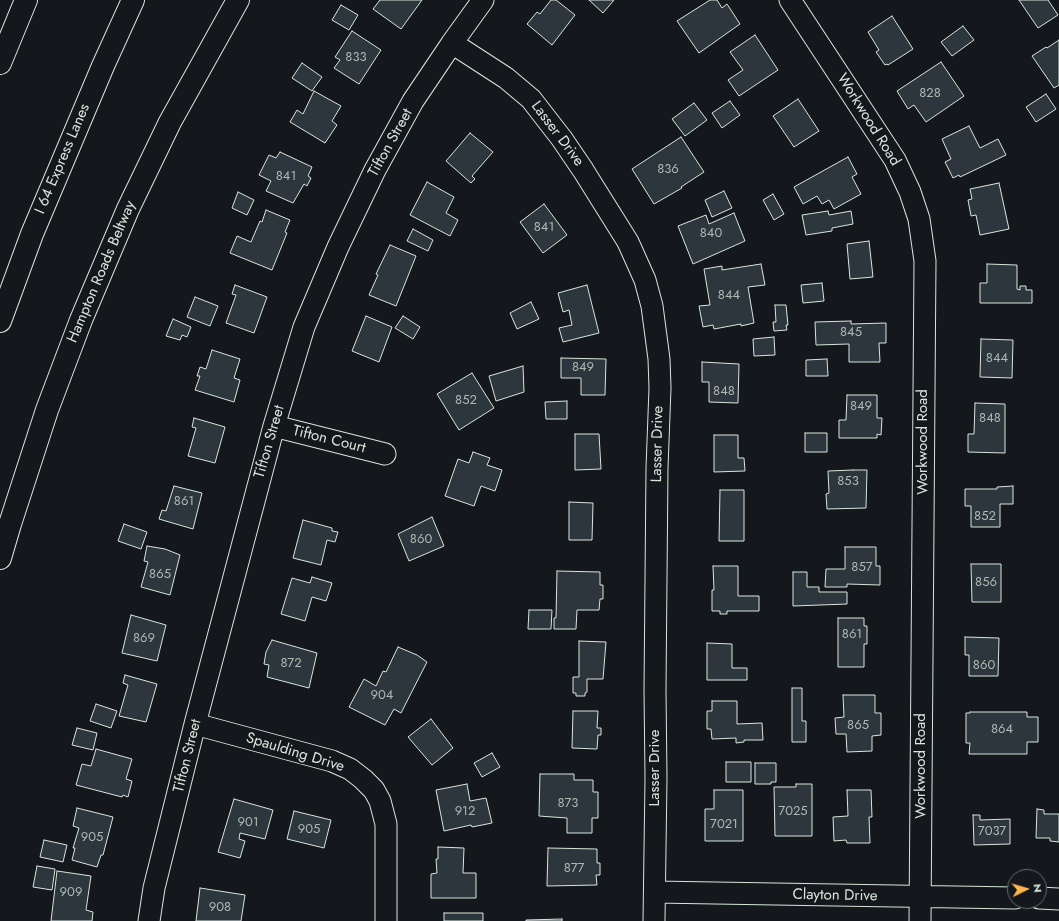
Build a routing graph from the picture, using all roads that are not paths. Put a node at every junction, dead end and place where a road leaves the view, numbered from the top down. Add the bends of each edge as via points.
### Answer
1 (26, 0) edge
2 (133, 0) edge
3 (483, 0) edge
4 (790, 0) edge
5 (236, 5) edge
6 (452, 43) junction
7 (0, 63) edge
8 (0, 321) edge
9 (274, 426) junction
10 (385, 454) dead end
11 (0, 558) edge
12 (195, 724) junction
13 (654, 892) junction
14 (920, 898) junction
15 (1007, 898) edge
16 (1047, 898) edge
17 (1059, 898) edge
18 (149, 921) edge
19 (386, 921) edge
20 (654, 921) edge
21 (920, 921) edge

1 - 7 highway
2 - 8 highway, I 64 Express Lanes via 32,234
3 - 6 street, Tifton Street
4 - 14 street, Workwood Road via 895,160 919,219 925,261
5 - 11 highway, Hampton Roads Beltway via 170,122 134,196 81,320 47,410
6 - 9 street, Tifton Street via 410,108 375,170 338,247 304,327
6 - 13 street, Lasser Drive via 506,78 531,99 562,138 628,242 645,280 652,306 660,388 657,468
9 - 10 street, Tifton Court
9 - 12 street, Tifton Street
12 - 18 street, Tifton Street via 154,888
12 - 19 street, Spaulding Drive via 332,761 350,769 374,790 386,824
13 - 14 street, Clayton Drive
13 - 20 street, Lasser Drive
14 - 15 street, Clayton Drive
14 - 21 street, Workwood Road
16 - 17 street

